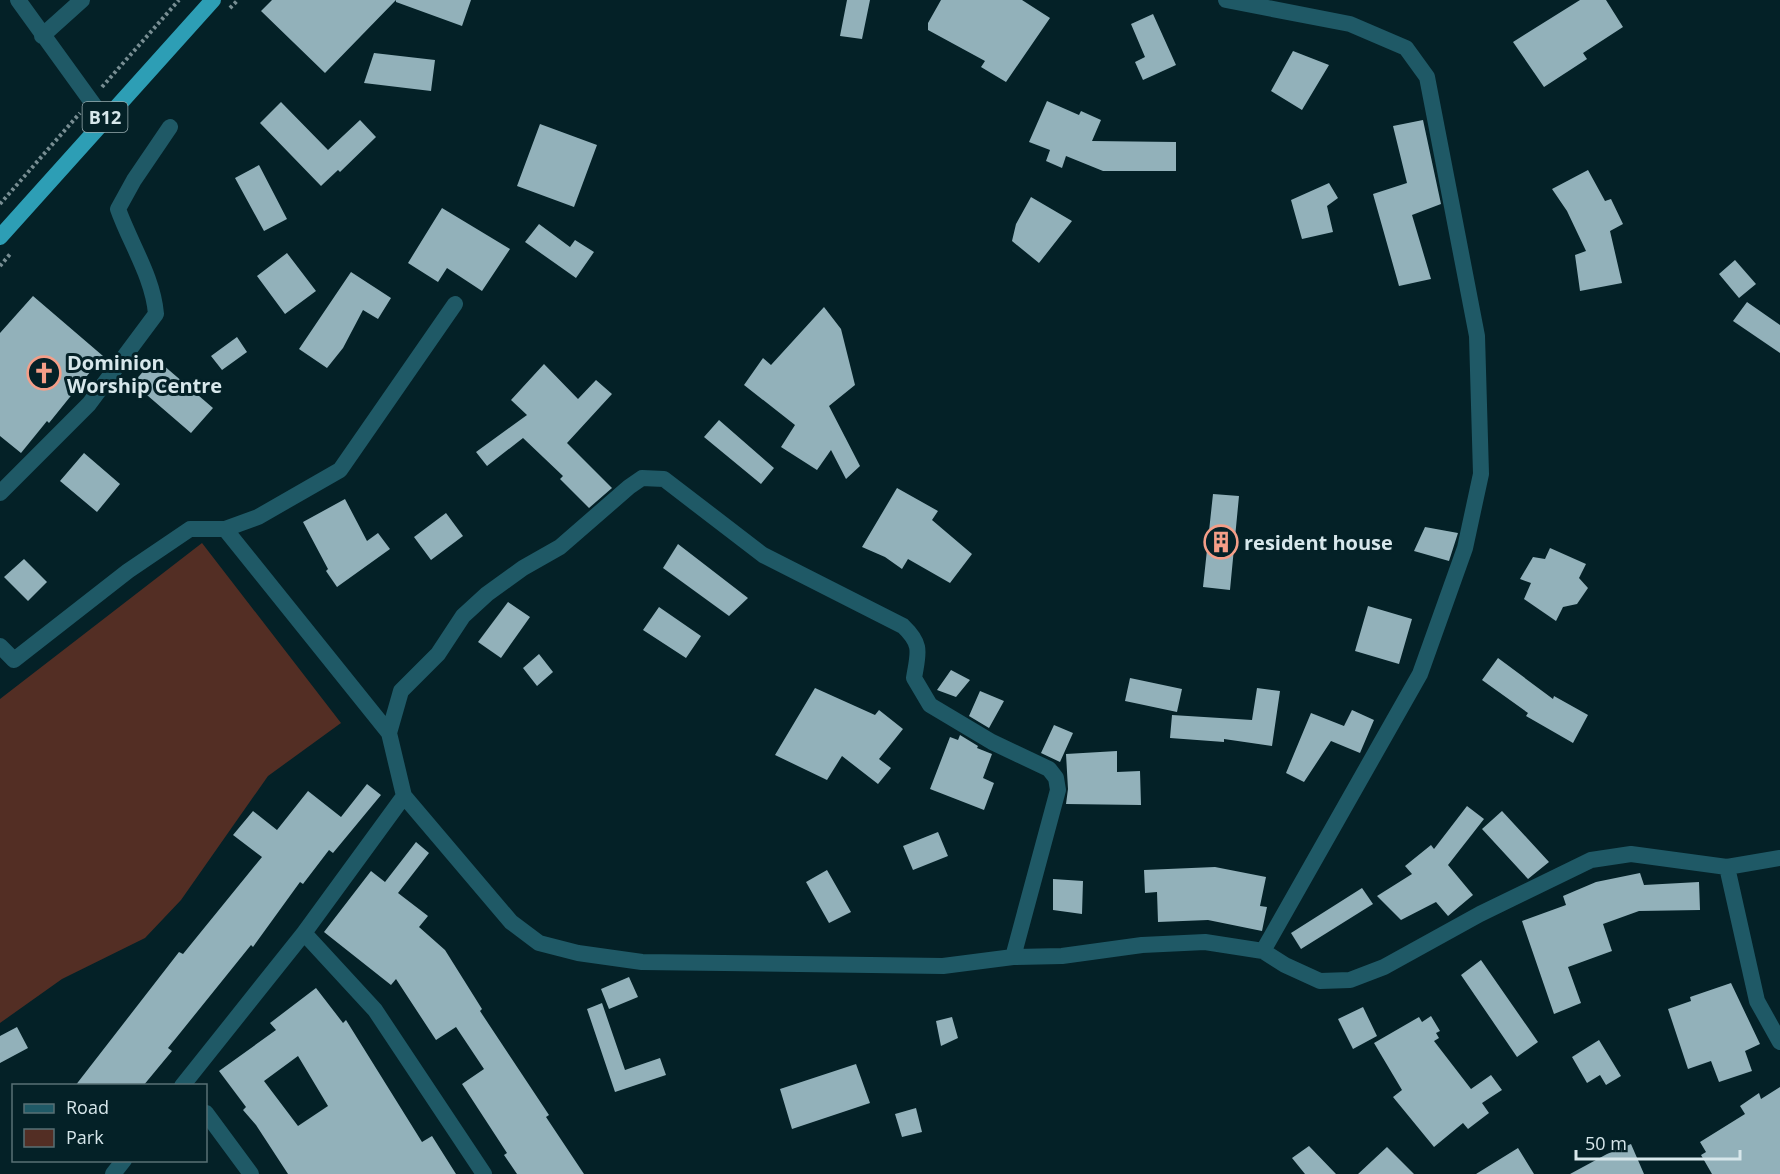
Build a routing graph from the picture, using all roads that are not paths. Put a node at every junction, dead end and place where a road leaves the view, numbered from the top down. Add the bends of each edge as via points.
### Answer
1 (18, 0) edge
2 (82, 0) edge
3 (213, 0) edge
4 (1226, 0) edge
5 (42, 36) junction
6 (104, 119) junction
7 (170, 127) dead end
8 (0, 237) edge
9 (455, 304) dead end
10 (0, 493) edge
11 (225, 529) junction
12 (0, 646) edge
13 (388, 733) junction
14 (404, 796) junction
15 (1780, 858) edge
16 (1727, 867) junction
17 (304, 933) junction
18 (1263, 951) junction
19 (1013, 957) junction
20 (1780, 1042) edge
21 (184, 1084) edge
22 (207, 1114) edge
23 (122, 1162) edge
24 (113, 1174) edge
25 (251, 1174) edge
26 (484, 1174) edge

1 - 5 street
2 - 5 street
3 - 6 highway, B12
4 - 18 street via 1350,24 1406,48 1427,77 1477,336 1481,474 1465,548 1420,674
5 - 6 street
6 - 8 highway, B12
7 - 10 street via 118,209 154,294 156,314 89,404
9 - 11 street via 340,470 258,517
11 - 12 street via 190,529 128,571 14,660
11 - 13 street
13 - 14 street
13 - 19 street via 401,692 438,654 463,616 523,568 560,547 642,478 664,479 763,555 903,626 915,637 919,650 914,678 930,705 992,742 1049,769 1056,778 1058,790
14 - 17 street
14 - 19 street via 511,922 539,943 642,962 943,966
15 - 16 street
16 - 18 street via 1631,854 1591,860 1384,967 1350,980 1320,981
16 - 20 street via 1757,1001
17 - 21 street
17 - 26 street via 375,1010
18 - 19 street via 1205,942
22 - 25 street
23 - 24 street

